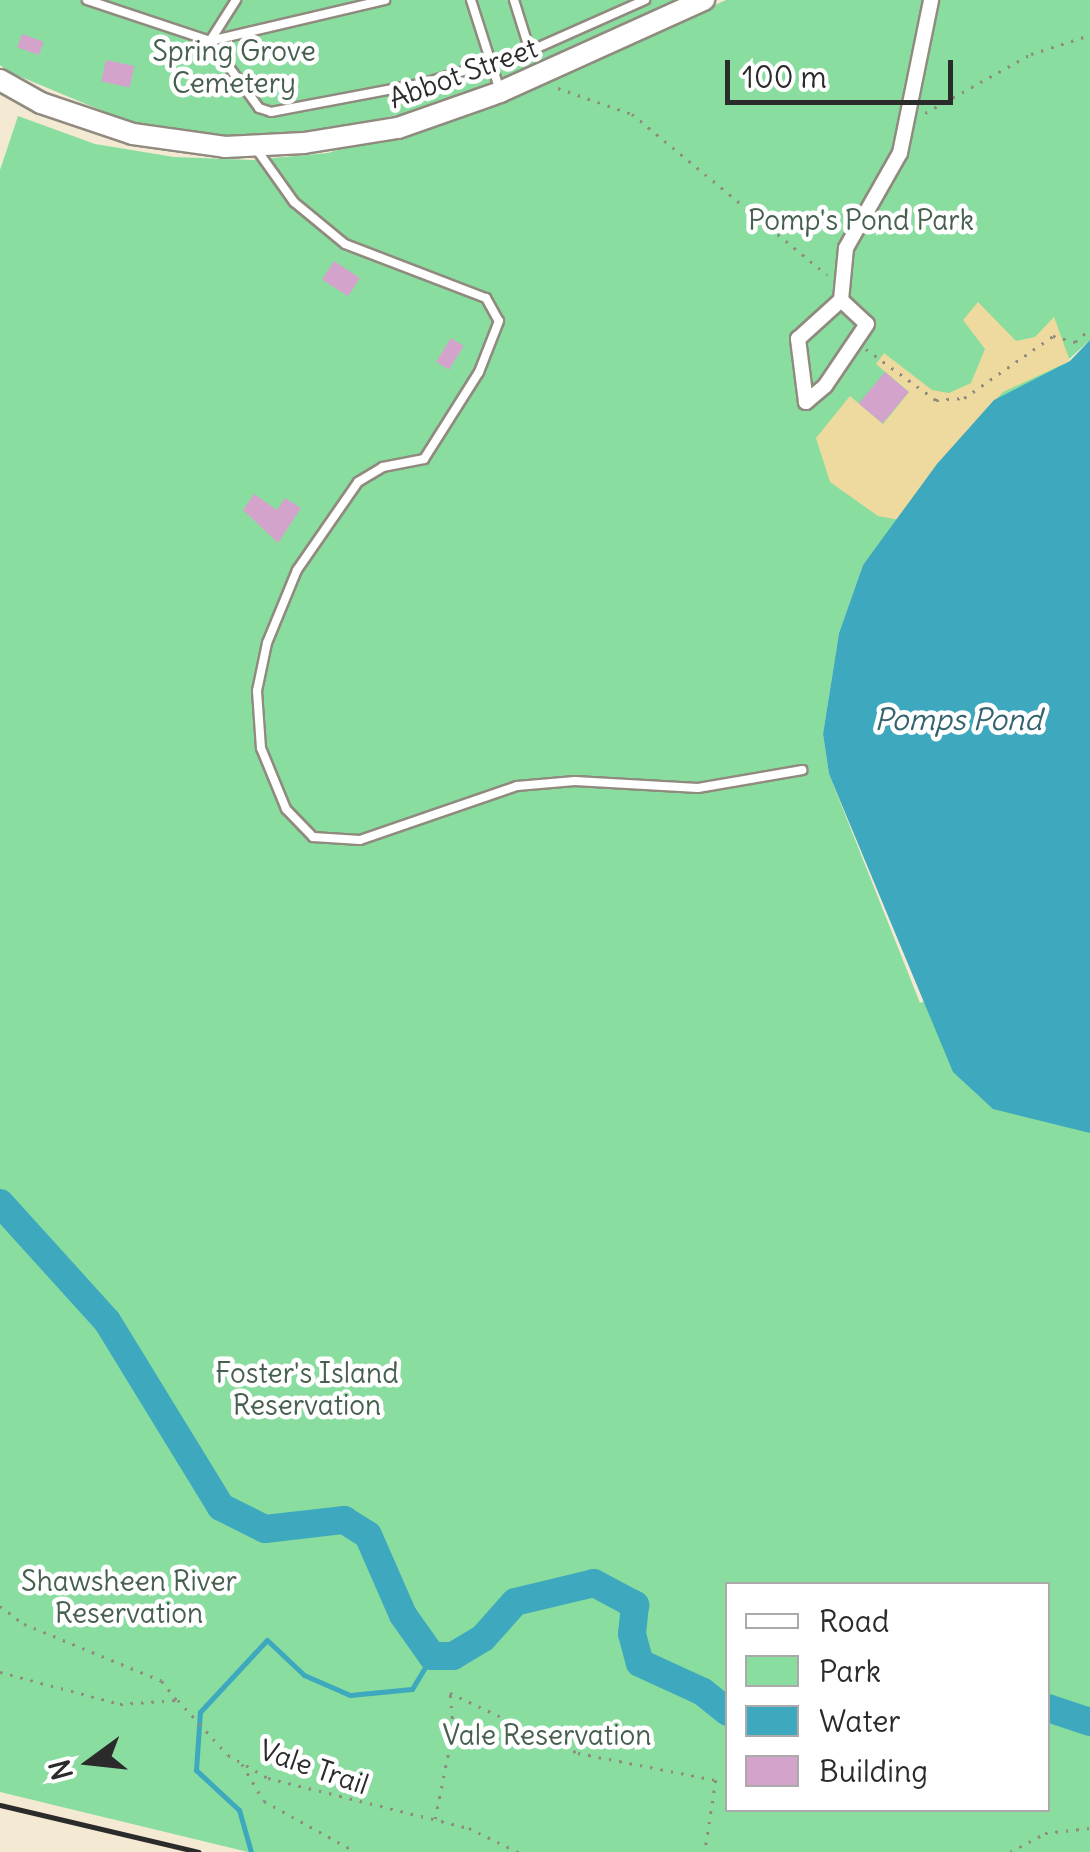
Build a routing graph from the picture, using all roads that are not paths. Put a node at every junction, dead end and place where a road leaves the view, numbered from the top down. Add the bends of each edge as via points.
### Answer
1 (87, 0) edge
2 (236, 0) edge
3 (385, 0) edge
4 (471, 0) edge
5 (514, 0) edge
6 (645, 0) edge
7 (704, 0) edge
8 (931, 0) edge
9 (210, 41) junction
10 (530, 51) junction
11 (491, 61) junction
12 (0, 80) edge
13 (500, 92) junction
14 (254, 146) junction
15 (841, 300) junction
16 (802, 770) dead end

1 - 9 lane
2 - 9 lane
3 - 9 lane
4 - 11 lane
5 - 10 lane
6 - 10 lane
7 - 13 street, Abbot Street
8 - 15 street via 924,12 912,120 846,248
9 - 11 lane via 260,108 270,112 424,83
10 - 11 lane
11 - 13 lane
12 - 14 street, Abbot Street via 41,102 134,134
13 - 14 street, Abbot Street via 398,128
14 - 16 lane via 320,226 344,244 486,298 499,321 479,372 424,460 383,467 358,482 297,570 267,642 257,691 261,748 286,809 313,837 360,840 516,786 575,781 698,788
15 - 15 street via 867,324 806,402 798,339

